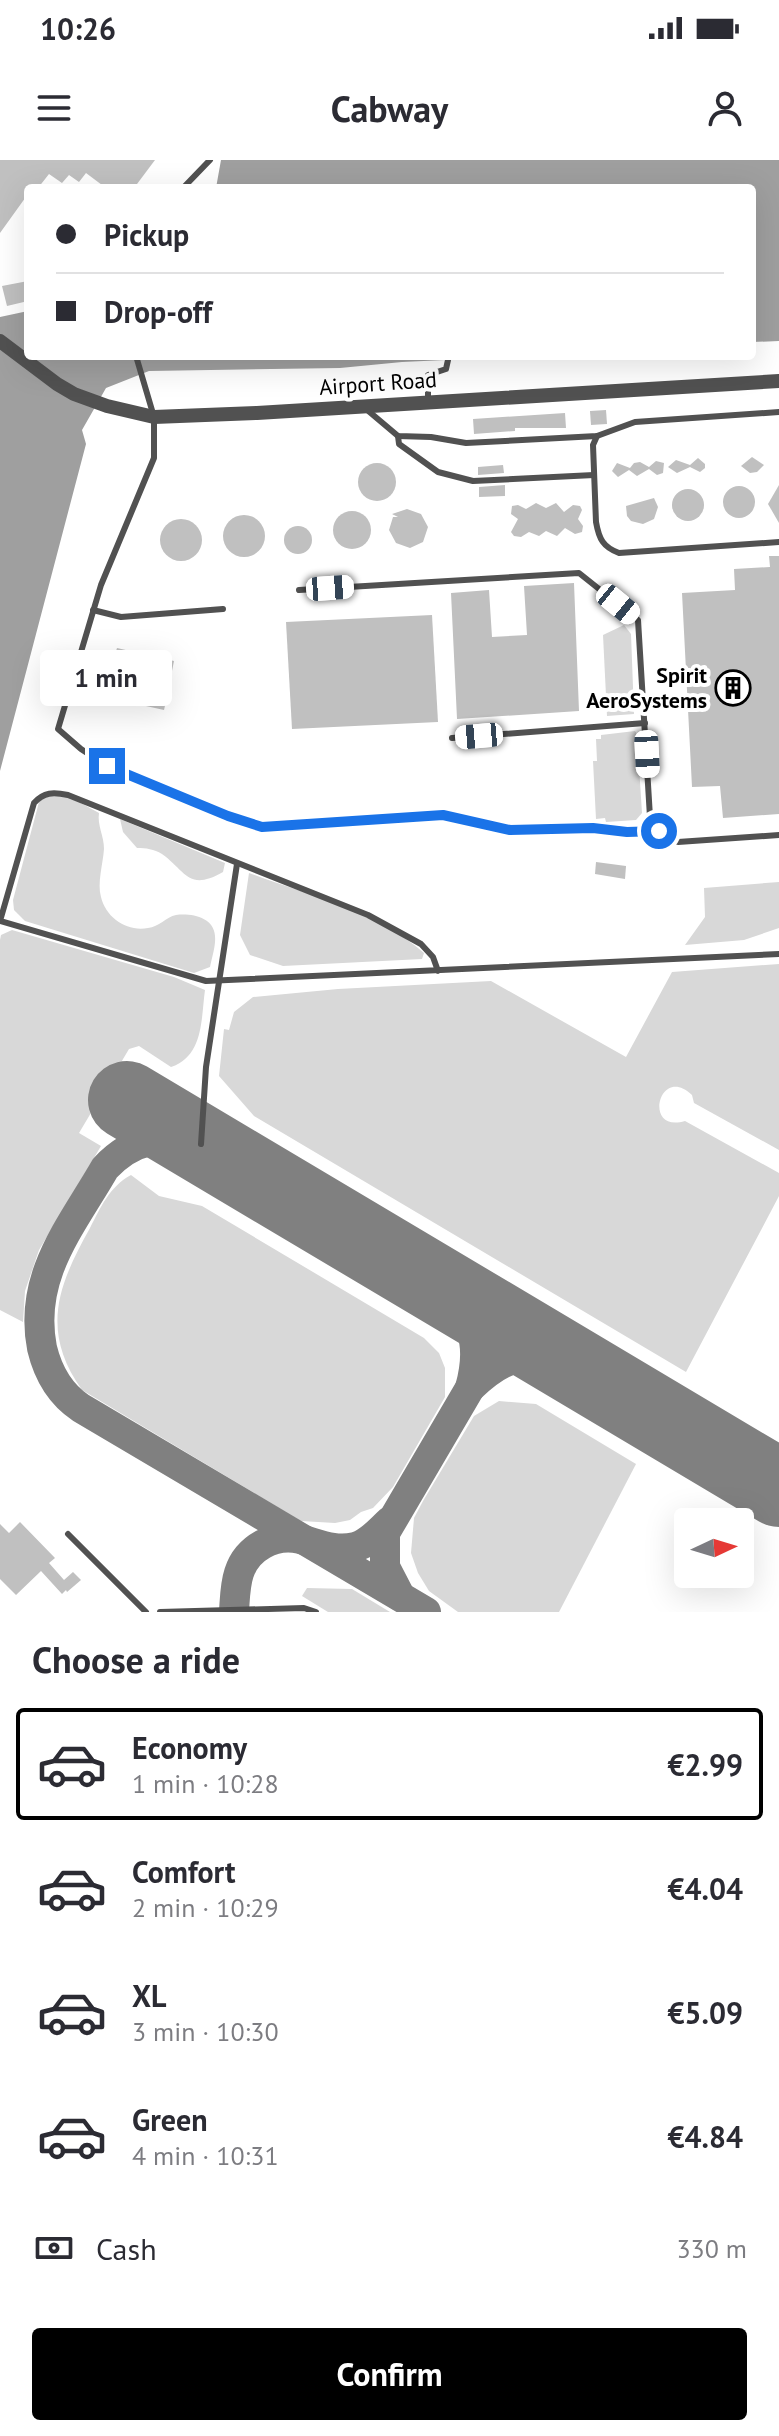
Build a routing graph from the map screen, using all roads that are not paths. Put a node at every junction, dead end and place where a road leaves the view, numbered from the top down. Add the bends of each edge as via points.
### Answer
1 (210, 160) edge
2 (187, 184) edge
3 (0, 341) edge
4 (24, 359) edge
5 (25, 360) edge
6 (137, 360) edge
7 (448, 360) dead end
8 (779, 381) edge
9 (428, 402) junction
10 (364, 406) junction
11 (779, 412) edge
12 (154, 417) junction
13 (398, 436) junction
14 (597, 436) junction
15 (594, 475) junction
16 (779, 542) edge
17 (299, 590) dead end
18 (223, 609) dead end
19 (93, 610) junction
20 (645, 723) junction
21 (452, 738) dead end
22 (659, 831) junction
23 (779, 835) edge
24 (237, 864) junction
25 (0, 922) edge
26 (779, 954) edge
27 (438, 971) junction
28 (220, 981) junction
29 (201, 1144) dead end
30 (68, 1534) dead end
31 (276, 1610) edge
32 (146, 1612) edge
33 (160, 1612) edge
34 (196, 1612) edge
35 (316, 1612) edge

1 - 2 lane
3 - 4 street, Airport Road
5 - 12 street, Airport Road via 57,384 93,401
6 - 12 lane
7 - 9 lane via 446,369 428,375
8 - 9 street, Airport Road
9 - 10 street, Airport Road
10 - 12 street, Airport Road
10 - 13 lane
11 - 14 lane via 635,422
12 - 19 lane via 149,475
13 - 14 lane via 466,443
13 - 15 lane via 399,444 438,472 473,481
14 - 15 lane
15 - 16 lane via 598,535 606,549 619,553
17 - 20 lane via 579,573 638,620
18 - 19 lane via 121,617
19 - 22 lane via 58,729 107,766 228,816 262,827 443,815 510,830
20 - 21 lane
20 - 22 lane via 650,817
22 - 23 lane via 678,842
24 - 25 lane via 54,792 34,803
24 - 27 lane via 404,933 433,957
24 - 28 lane
25 - 28 lane
26 - 27 lane
27 - 28 lane
28 - 29 lane
30 - 32 lane
31 - 34 lane
31 - 35 lane
33 - 34 lane

